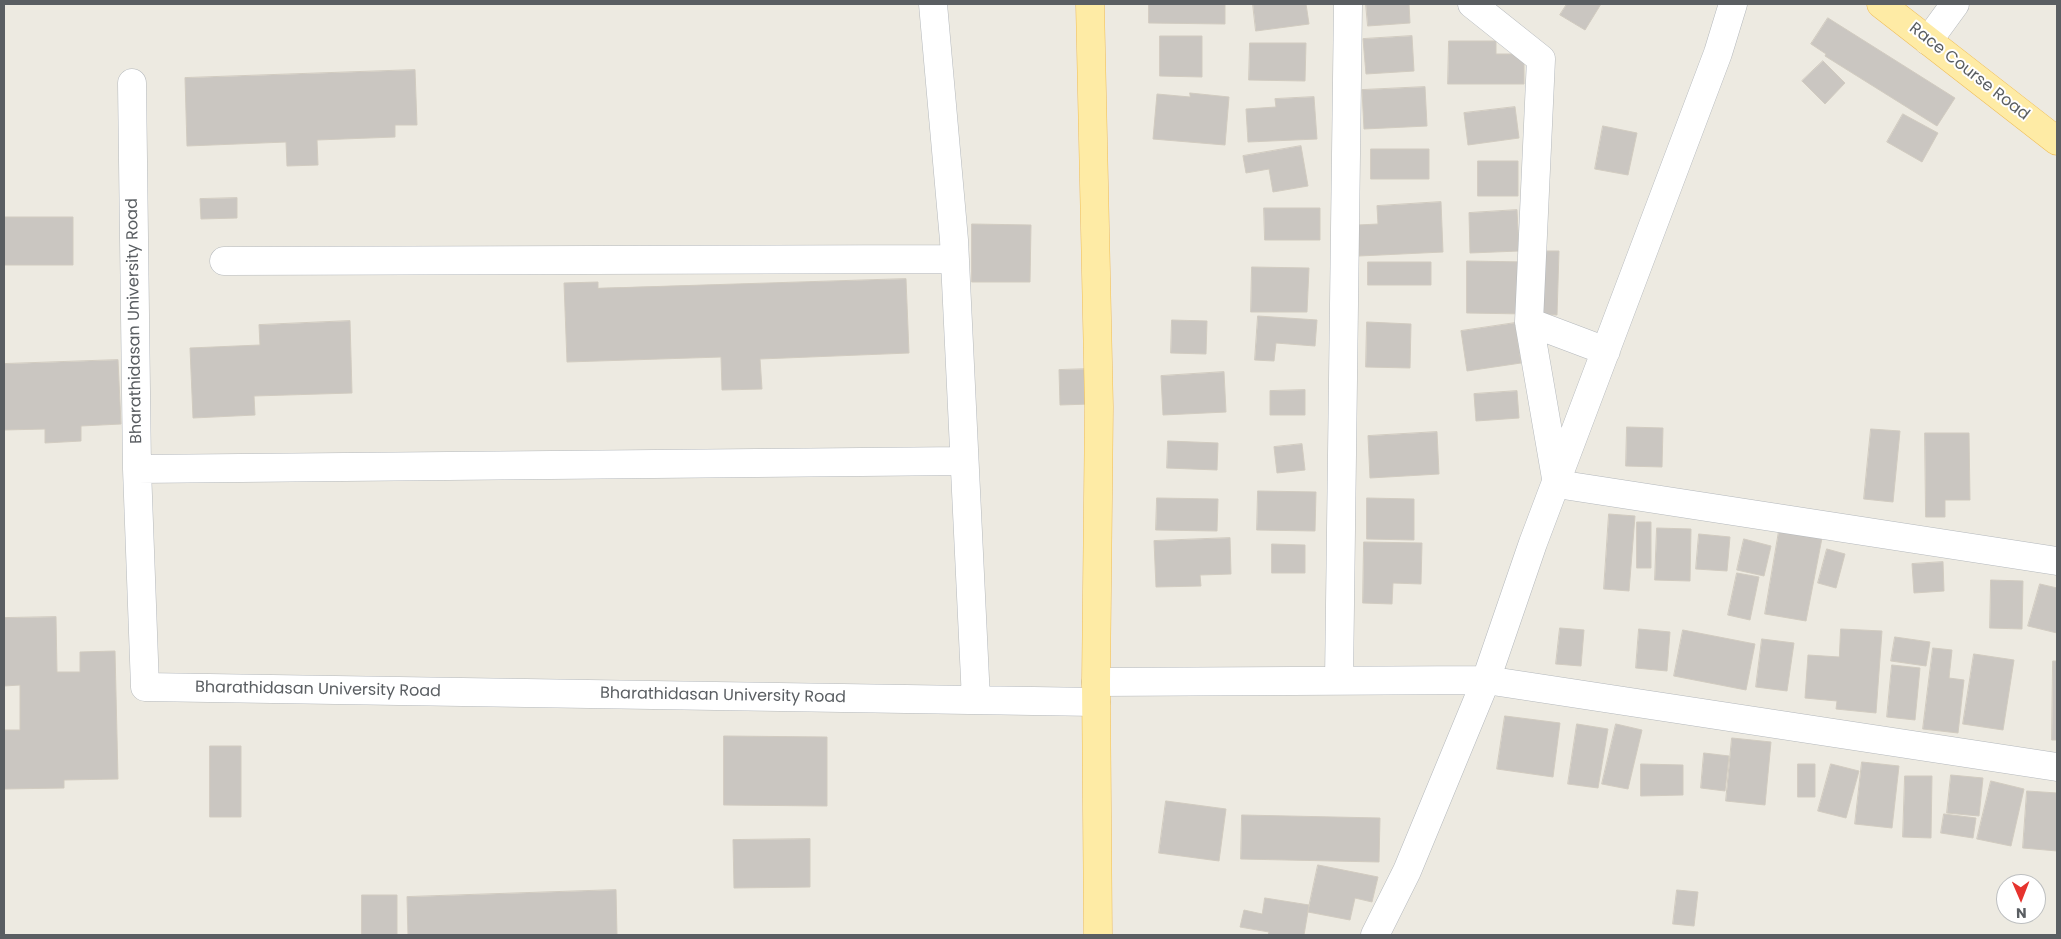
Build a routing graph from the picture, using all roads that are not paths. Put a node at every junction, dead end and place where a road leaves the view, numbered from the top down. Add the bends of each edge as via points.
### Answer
1 (933, 4) edge
2 (1090, 4) edge
3 (1348, 4) edge
4 (1472, 4) edge
5 (1733, 4) edge
6 (1882, 4) edge
7 (1955, 4) edge
8 (1928, 41) junction
9 (132, 83) dead end
10 (2057, 141) edge
11 (955, 260) junction
12 (224, 262) dead end
13 (1529, 322) junction
14 (1606, 351) junction
15 (964, 461) junction
16 (137, 469) junction
17 (1557, 484) junction
18 (2057, 561) edge
19 (1339, 679) junction
20 (1486, 680) junction
21 (1096, 692) junction
22 (976, 700) junction
23 (2057, 767) edge
24 (1098, 935) edge
25 (1375, 935) edge

1 - 11 street
2 - 21 main road via 1099,407
3 - 19 street
4 - 13 street via 1541,59
5 - 14 street via 1718,53
6 - 8 main road, Race Course Road
7 - 8 street
8 - 10 main road, Race Course Road
9 - 16 street, Bharathidasan University Road
11 - 12 street
11 - 15 street
13 - 14 street
13 - 17 street
14 - 17 street
15 - 16 street
15 - 22 street
16 - 22 street, Bharathidasan University Road via 145,687
17 - 18 street
17 - 20 street
19 - 20 street, Bharathidasan University Road
19 - 21 street, Bharathidasan University Road
20 - 23 street, Bharathidasan University Road
20 - 25 street via 1407,871
21 - 22 street, Bharathidasan University Road
21 - 24 main road

